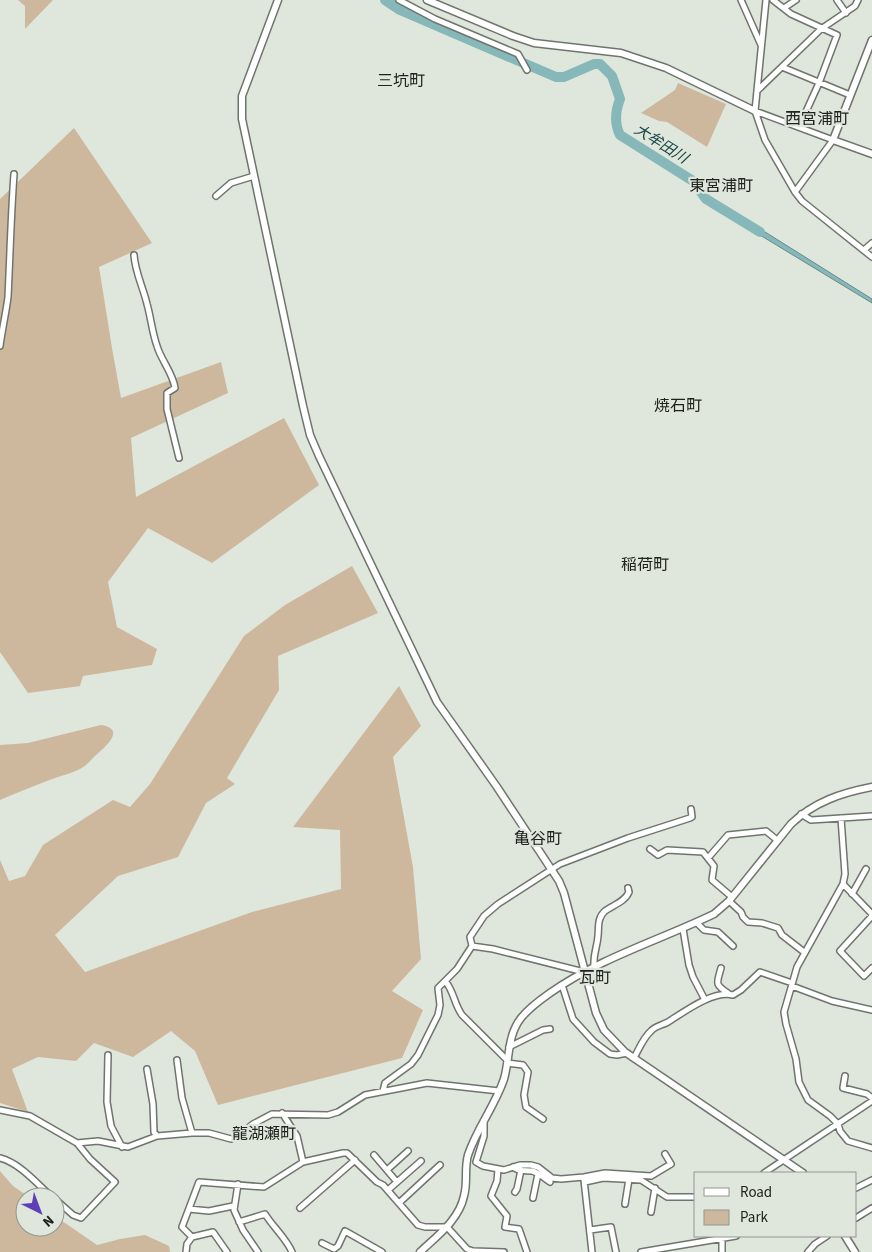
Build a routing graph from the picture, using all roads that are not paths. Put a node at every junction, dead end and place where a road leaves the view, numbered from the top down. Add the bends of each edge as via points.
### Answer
1 (278, 0) edge
2 (398, 0) edge
3 (427, 0) edge
4 (741, 0) edge
5 (766, 0) edge
6 (773, 0) edge
7 (796, 0) edge
8 (837, 0) edge
9 (858, 0) edge
10 (784, 8) junction
11 (846, 13) junction
12 (821, 29) junction
13 (872, 40) edge
14 (762, 46) junction
15 (782, 67) junction
16 (527, 70) dead end
17 (819, 83) junction
18 (757, 91) junction
19 (850, 95) junction
20 (755, 111) junction
21 (799, 127) junction
22 (833, 140) junction
23 (872, 154) edge
24 (14, 174) dead end
25 (254, 176) junction
26 (795, 192) junction
27 (216, 196) dead end
28 (872, 243) edge
29 (864, 250) junction
30 (134, 255) dead end
31 (872, 257) edge
32 (0, 346) edge
33 (179, 458) dead end
34 (872, 787) edge
35 (691, 809) dead end
36 (801, 814) junction
37 (872, 816) edge
38 (841, 818) junction
39 (778, 840) junction
40 (650, 849) dead end
41 (708, 858) junction
42 (552, 869) junction
43 (866, 870) dead end
44 (843, 884) junction
45 (628, 888) dead end
46 (852, 894) junction
47 (730, 899) junction
48 (872, 915) edge
49 (697, 923) junction
50 (683, 929) junction
51 (472, 946) junction
52 (733, 946) dead end
53 (804, 952) junction
54 (594, 967) junction
55 (720, 968) dead end
56 (872, 968) edge
57 (584, 972) junction
58 (445, 981) junction
59 (562, 985) junction
60 (792, 985) junction
61 (728, 993) junction
62 (705, 1000) junction
63 (872, 1010) edge
64 (550, 1029) dead end
65 (509, 1047) junction
66 (627, 1053) junction
67 (108, 1055) dead end
68 (634, 1058) junction
69 (177, 1060) dead end
70 (508, 1062) junction
71 (147, 1069) dead end
72 (844, 1076) dead end
73 (383, 1091) junction
74 (499, 1091) junction
75 (872, 1100) edge
76 (0, 1110) edge
77 (282, 1113) junction
78 (544, 1119) dead end
79 (484, 1122) junction
80 (838, 1124) junction
81 (192, 1133) junction
82 (157, 1136) junction
83 (77, 1143) junction
84 (122, 1147) junction
85 (872, 1148) edge
86 (408, 1151) dead end
87 (665, 1154) dead end
88 (374, 1155) dead end
89 (0, 1158) edge
90 (783, 1159) junction
91 (355, 1160) junction
92 (421, 1161) dead end
93 (303, 1162) junction
94 (440, 1165) dead end
95 (512, 1167) junction
96 (498, 1169) junction
97 (387, 1170) junction
98 (521, 1170) junction
99 (765, 1172) edge
100 (802, 1172) edge
101 (538, 1174) junction
102 (629, 1179) junction
103 (584, 1180) junction
104 (872, 1180) edge
105 (397, 1182) junction
106 (550, 1182) dead end
107 (238, 1184) junction
108 (41, 1187) edge
109 (655, 1188) junction
110 (857, 1188) edge
111 (388, 1190) junction
112 (515, 1192) dead end
113 (694, 1197) edge
114 (533, 1198) dead end
115 (399, 1203) junction
116 (626, 1204) dead end
117 (233, 1206) junction
118 (65, 1208) edge
119 (300, 1208) dead end
120 (872, 1208) edge
121 (189, 1209) junction
122 (652, 1212) dead end
123 (857, 1217) edge
124 (239, 1222) junction
125 (447, 1227) junction
126 (590, 1230) junction
127 (192, 1237) junction
128 (722, 1237) edge
129 (826, 1237) edge
130 (846, 1237) edge
131 (322, 1243) dead end
132 (335, 1251) edge
133 (186, 1252) edge
134 (227, 1252) edge
135 (258, 1252) edge
136 (292, 1252) edge
137 (382, 1252) edge
138 (420, 1252) edge
139 (504, 1252) edge
140 (527, 1252) edge
141 (592, 1252) edge
142 (616, 1252) edge
143 (640, 1252) edge
144 (722, 1252) edge
145 (808, 1252) edge
146 (855, 1252) edge

1 - 25 street via 242,96 242,119
2 - 16 street via 518,54
3 - 20 street via 534,42 621,53 666,68
4 - 14 street
5 - 14 street
6 - 10 street
7 - 10 street
8 - 11 street
9 - 11 street
10 - 12 street
11 - 12 street
12 - 15 street
12 - 17 street via 837,36
13 - 19 street
14 - 18 street
15 - 17 street
15 - 18 street
17 - 19 street
17 - 21 street
18 - 20 street
19 - 22 street
20 - 21 street
20 - 26 street via 765,140
21 - 22 street
22 - 23 street
22 - 26 street
24 - 32 street via 8,299
25 - 27 street via 231,183
25 - 42 street via 303,406 316,451 437,702
26 - 29 street
28 - 29 street
29 - 31 street
30 - 33 street via 157,346 174,379 175,388 167,393 167,409
34 - 36 street via 823,800
35 - 42 street via 692,818 610,844
36 - 38 street via 811,820
36 - 39 street
37 - 38 street
38 - 44 street
39 - 41 street via 766,831 728,835
39 - 47 street
40 - 41 street via 658,855 668,850 703,852
41 - 47 street via 714,866 712,880
42 - 51 street via 484,916 470,936
42 - 57 street via 564,892
43 - 46 street
44 - 46 street
44 - 53 street
45 - 54 street via 626,897 600,917 593,954
46 - 48 street
47 - 49 street via 714,914
47 - 53 street via 748,922 778,928
48 - 56 street via 840,951 864,976
49 - 50 street
49 - 52 street via 709,932 718,932
50 - 54 street
50 - 62 street via 689,965
51 - 57 street
51 - 58 street
53 - 60 street
54 - 57 street
55 - 61 street via 717,984
57 - 59 street
57 - 66 street via 600,1023 611,1039
58 - 70 street via 451,988 458,1010
58 - 73 street via 438,988 438,1014 418,1055 385,1083
59 - 65 street via 522,1016
59 - 66 street via 574,1019 594,1042 610,1054
60 - 61 street via 760,972 741,990 733,995
60 - 63 street
60 - 80 street via 784,1012 799,1082 808,1100
61 - 62 street
62 - 68 street via 652,1029
64 - 65 street
65 - 70 street
66 - 68 street
67 - 84 street via 107,1102 111,1126
68 - 90 street
69 - 81 street via 182,1098
70 - 74 street
70 - 78 street via 523,1065 528,1072 524,1095 526,1107
71 - 82 street
72 - 75 street via 843,1088 867,1094
73 - 74 street via 427,1083
73 - 77 street via 365,1096 328,1115
74 - 79 street
75 - 80 street
76 - 83 street via 30,1116
77 - 81 street via 272,1114 252,1124 231,1139 209,1133
77 - 93 street via 297,1136
79 - 96 street via 484,1136 476,1162
79 - 125 street via 468,1155 465,1195
80 - 85 street via 848,1141
80 - 90 street
81 - 82 street
82 - 84 street
83 - 84 street via 98,1141
83 - 118 street via 115,1182 81,1218
86 - 97 street
87 - 103 street via 671,1164 651,1176 604,1173
88 - 97 street
89 - 108 street via 8,1160
90 - 99 street
90 - 100 street
91 - 93 street via 343,1153
91 - 111 street
91 - 119 street
92 - 105 street
93 - 107 street via 264,1187
94 - 115 street
95 - 96 street
95 - 98 street
95 - 103 street via 531,1165 552,1178
96 - 140 street via 491,1196 507,1216 505,1227 519,1230
97 - 105 street
98 - 101 street
98 - 112 street
101 - 106 street
101 - 114 street
102 - 103 street
102 - 109 street via 641,1180
102 - 116 street
103 - 126 street
104 - 110 street
105 - 111 street
107 - 117 street
107 - 121 street via 199,1182
109 - 113 street via 668,1197
109 - 122 street
111 - 115 street
115 - 125 street via 418,1224
117 - 121 street via 209,1211
117 - 124 street
120 - 123 street
121 - 127 street via 182,1227
124 - 135 street
124 - 136 street via 265,1214
125 - 138 street
125 - 139 street via 467,1249
126 - 141 street
126 - 142 street via 611,1227
127 - 133 street
127 - 134 street via 213,1232
128 - 143 street
128 - 144 street
129 - 145 street
130 - 146 street
131 - 132 street
132 - 137 street via 344,1231

